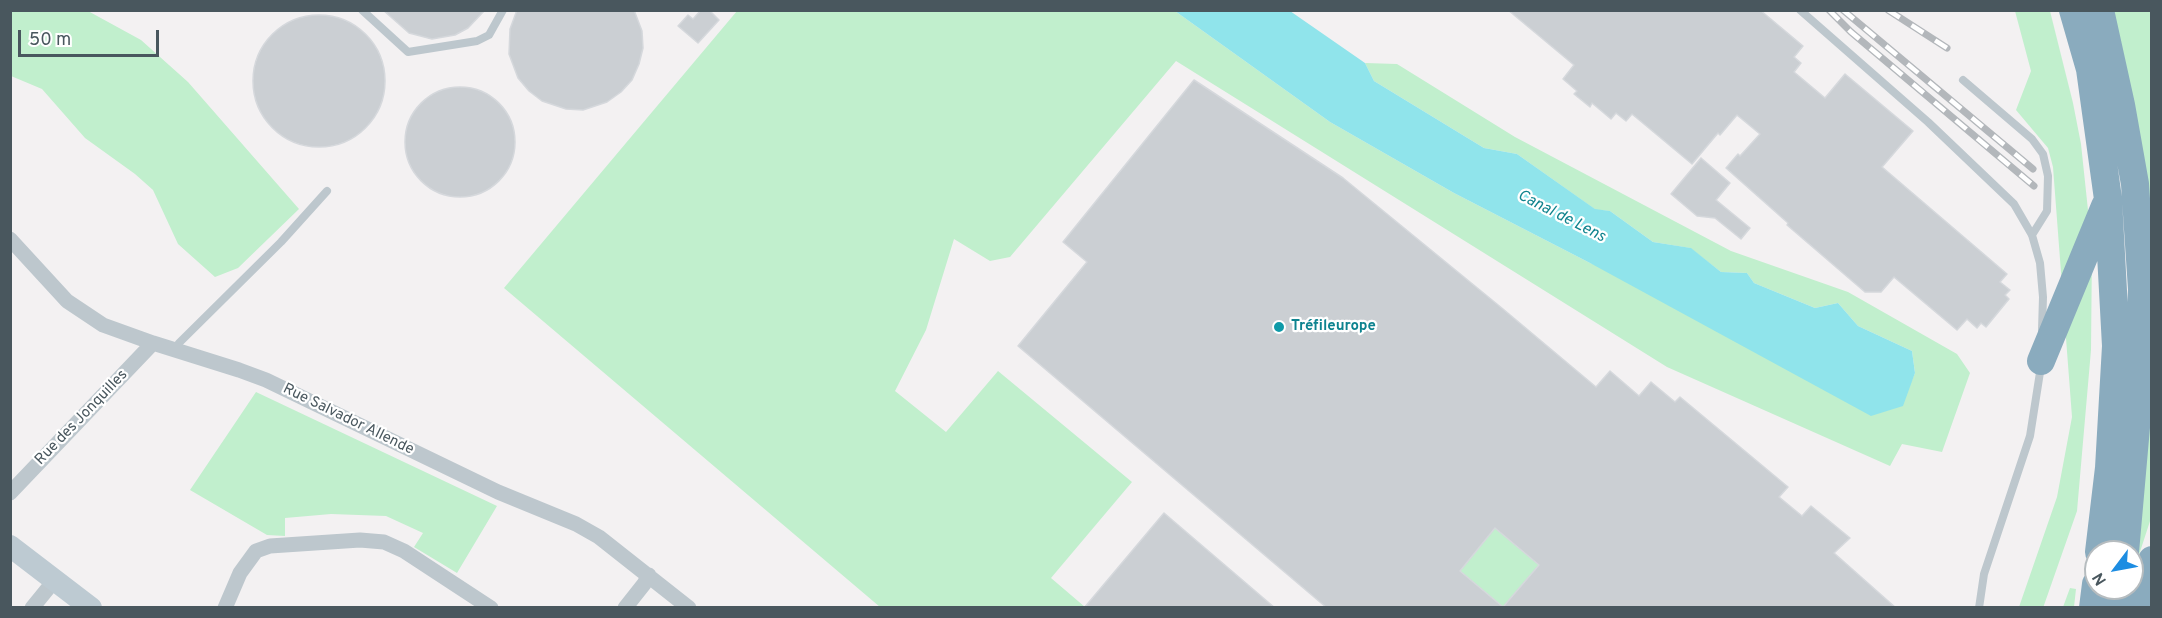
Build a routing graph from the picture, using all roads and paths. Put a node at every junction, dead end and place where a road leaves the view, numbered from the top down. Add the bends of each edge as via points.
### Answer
1 (362, 10) edge
2 (503, 10) edge
3 (1800, 10) edge
4 (2073, 10) edge
5 (2100, 10) edge
6 (1963, 80) dead end
7 (327, 191) dead end
8 (2108, 199) junction
9 (2032, 235) junction
10 (10, 239) edge
11 (153, 343) junction
12 (175, 350) junction
13 (2041, 361) junction
14 (10, 493) edge
15 (2100, 540) edge
16 (2127, 540) edge
17 (10, 546) edge
18 (2151, 560) edge
19 (649, 575) junction
20 (54, 581) junction
21 (32, 608) edge
22 (91, 608) edge
23 (225, 608) edge
24 (492, 608) edge
25 (625, 608) edge
26 (688, 608) edge
27 (1979, 608) edge
28 (2140, 608) edge

1 - 2 lane via 408,52 477,41 489,34
3 - 9 lane via 2014,204
4 - 8 highway via 2090,69
5 - 16 highway via 2135,184 2142,289 2139,393
6 - 9 lane via 2032,139 2043,154 2048,176 2047,211
7 - 12 lane
8 - 13 highway
8 - 15 highway via 2116,346
9 - 13 lane via 2043,297
10 - 11 street, Rue Salvador Allende via 82,313
11 - 12 street, Rue Salvador Allende
11 - 14 street, Rue des Jonquilles
12 - 19 street, Rue Salvador Allende via 266,380 498,492 576,524
13 - 27 lane via 2030,436 1984,574
17 - 20 street
18 - 28 highway
19 - 25 street
19 - 26 street, Rue Salvador Allende
20 - 21 street
20 - 22 street
23 - 24 street via 240,573 256,550 360,540 384,542 404,551

